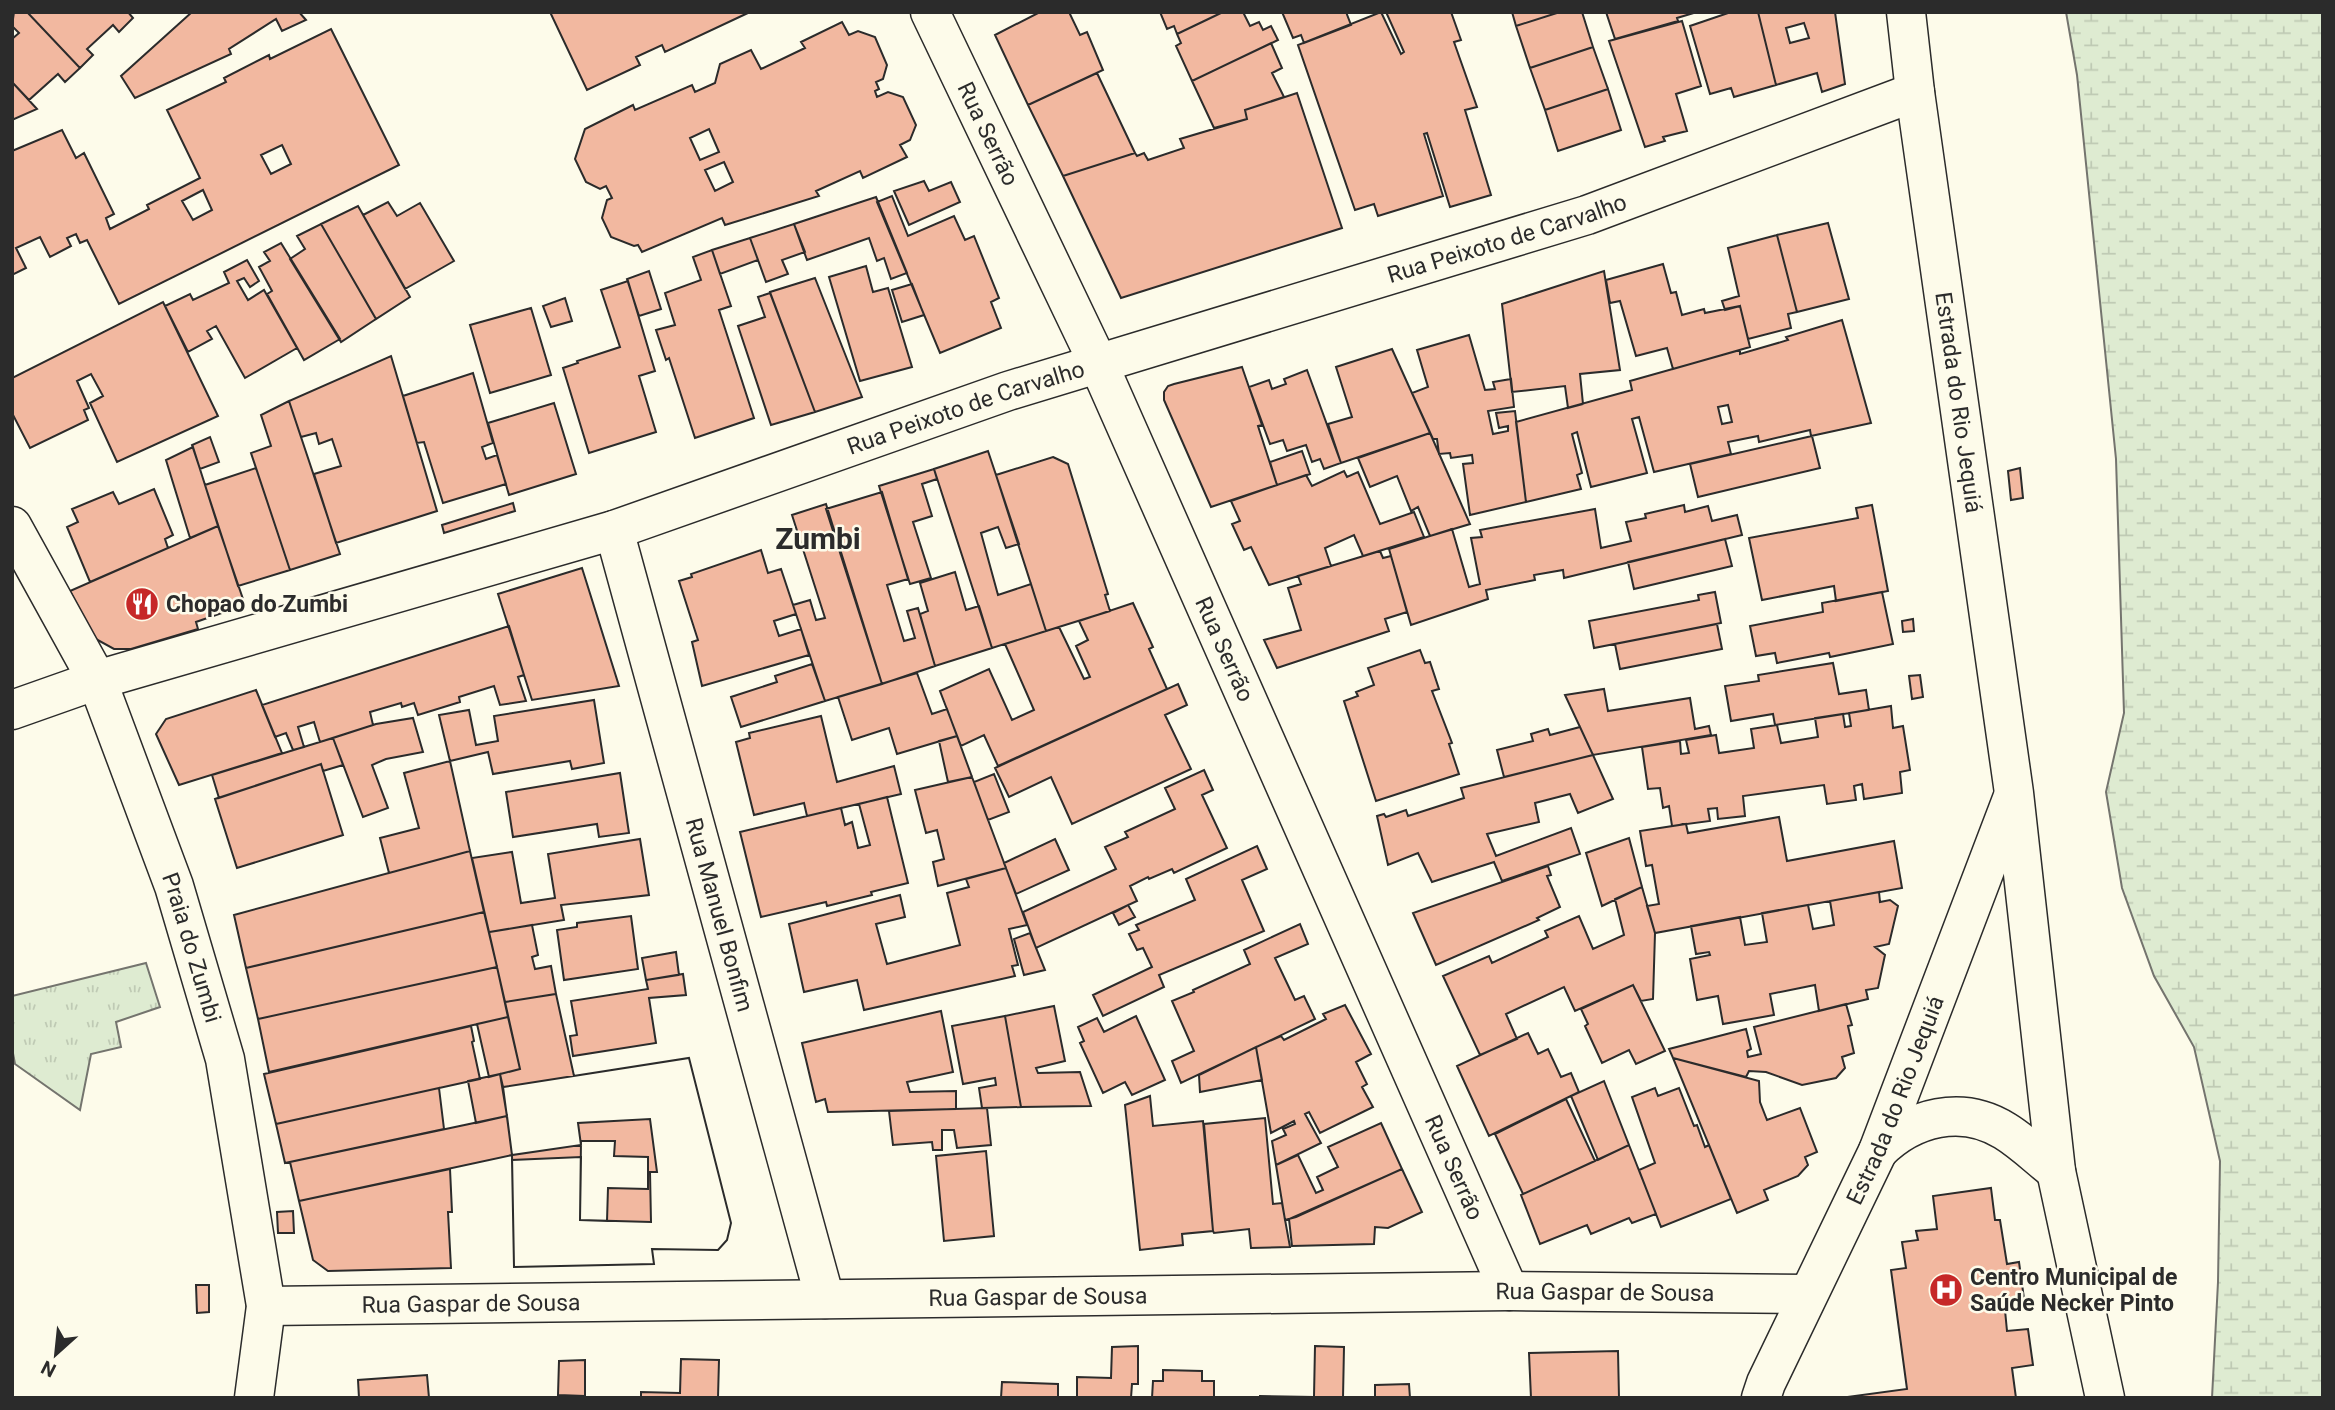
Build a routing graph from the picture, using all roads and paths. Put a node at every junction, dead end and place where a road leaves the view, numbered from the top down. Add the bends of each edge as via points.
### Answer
1 (930, 12) edge
2 (1906, 12) edge
3 (1915, 92) junction
4 (1098, 363) junction
5 (12, 526) edge
6 (614, 530) junction
7 (97, 680) junction
8 (12, 710) edge
9 (2014, 793) junction
10 (1878, 1152) junction
11 (2056, 1171) junction
12 (1508, 1291) junction
13 (1808, 1294) junction
14 (825, 1299) junction
15 (266, 1306) junction
16 (254, 1398) edge
17 (1761, 1398) edge
18 (2105, 1398) edge

1 - 4 street, Rua Serrão
2 - 3 street, Estrada do Rio Jequiá
3 - 4 street, Rua Peixoto de Carvalho via 1587,215
3 - 9 street, Estrada do Rio Jequiá
4 - 6 street, Rua Peixoto de Carvalho
4 - 12 street, Rua Serrão
5 - 7 street, Praia do Zumbi
6 - 7 street, Rua Peixoto de Carvalho
6 - 14 street, Rua Manuel Bonfim
7 - 8 street, Rua Peixoto de Carvalho
7 - 15 street, Praia do Zumbi via 174,886 225,1059
9 - 10 street, Estrada do Rio Jequiá
9 - 11 street, Estrada do Rio Jequiá
10 - 11 street via 1893,1137 1920,1123 1950,1116 1972,1117 2004,1130
10 - 13 street, Estrada do Rio Jequiá
11 - 18 street, Estrada do Rio Jequiá
12 - 13 street, Rua Gaspar de Sousa
12 - 14 street, Rua Gaspar de Sousa
13 - 17 street, Estrada do Rio Jequiá
14 - 15 street, Rua Gaspar de Sousa
15 - 16 street, Praia do Zumbi

